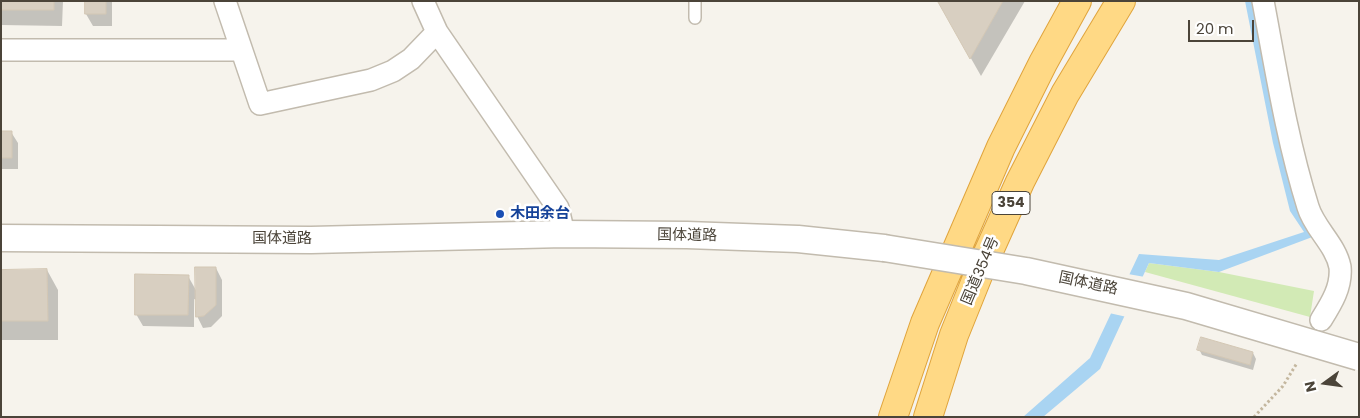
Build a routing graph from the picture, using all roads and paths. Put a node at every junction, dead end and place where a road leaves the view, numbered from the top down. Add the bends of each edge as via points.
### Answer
1 (224, 1) edge
2 (423, 1) edge
3 (695, 1) edge
4 (1077, 1) edge
5 (1121, 1) edge
6 (1263, 1) edge
7 (696, 18) dead end
8 (437, 32) junction
9 (1, 50) edge
10 (240, 50) junction
11 (564, 234) junction
12 (1, 238) edge
13 (1321, 320) dead end
14 (1359, 357) edge
15 (1297, 362) dead end
16 (893, 417) edge
17 (928, 417) edge
18 (1254, 417) edge

1 - 10 street
2 - 8 street
3 - 7 lane
4 - 16 highway, 国道354号 / 354 via 1001,147 925,323
5 - 17 highway, 国道354号 / 354 via 1065,94 1020,182 954,335
6 - 13 street via 1290,140 1308,210 1340,266 1335,297
8 - 10 street via 410,59 393,71 371,80 260,104
8 - 11 street via 558,208
9 - 10 street
11 - 12 street, 国体道路 via 310,240
11 - 14 street, 国体道路, bridge via 798,239 884,248 1026,271 1186,306
15 - 18 path via 1283,386

